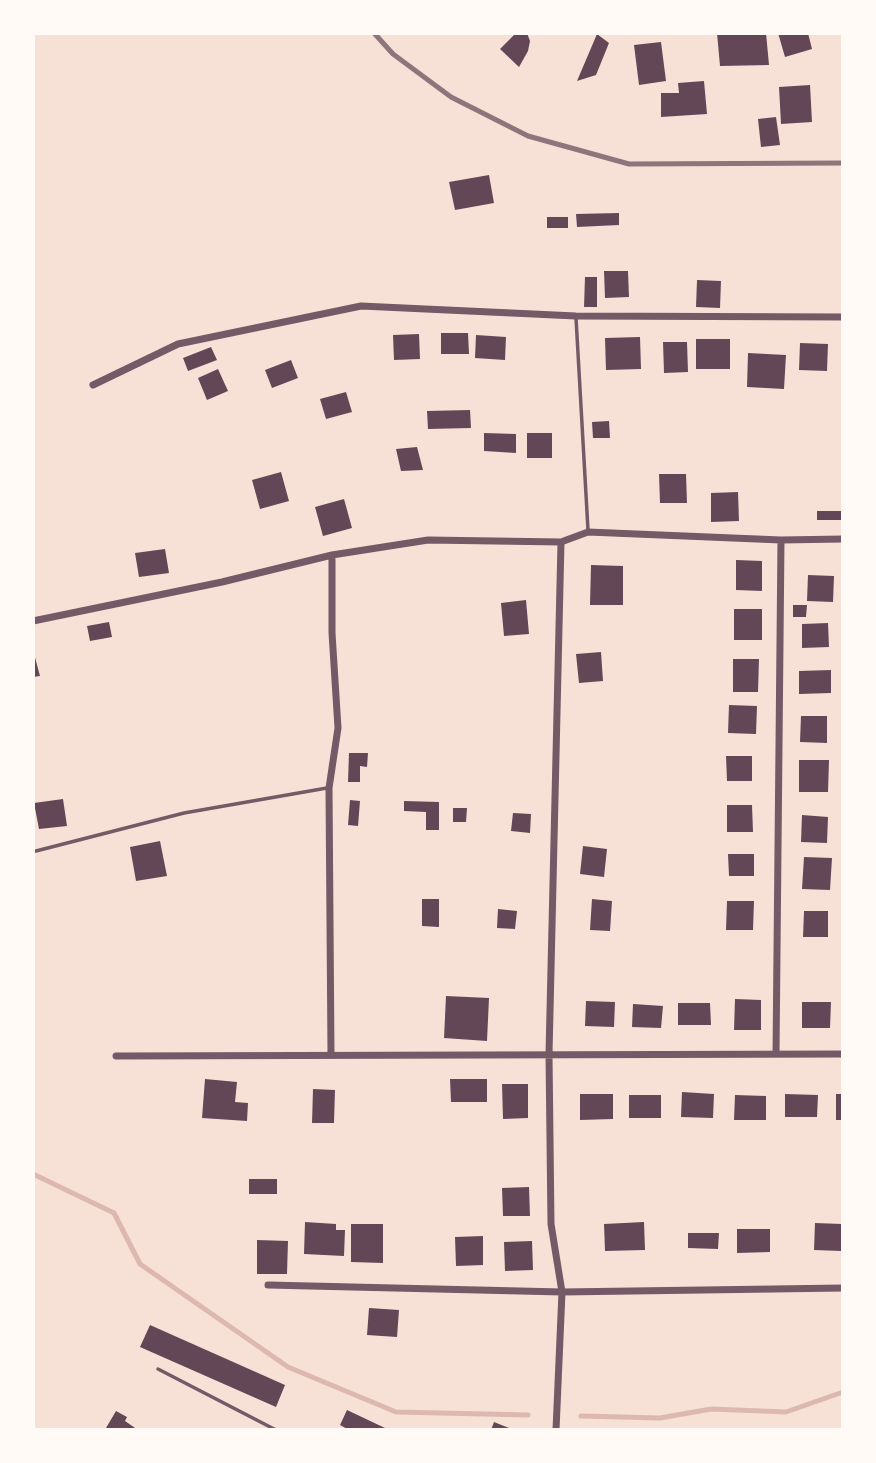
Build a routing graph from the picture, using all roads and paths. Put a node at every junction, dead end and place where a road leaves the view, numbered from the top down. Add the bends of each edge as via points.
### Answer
1 (576, 316) junction
2 (843, 317) edge
3 (93, 385) dead end
4 (588, 532) junction
5 (843, 539) edge
6 (781, 540) junction
7 (561, 542) junction
8 (332, 555) junction
9 (33, 621) edge
10 (329, 788) junction
11 (36, 851) dead end
12 (548, 1054) junction
13 (776, 1054) junction
14 (843, 1054) edge
15 (331, 1055) junction
16 (116, 1056) dead end
17 (268, 1286) dead end
18 (843, 1288) edge
19 (562, 1292) junction
20 (158, 1369) dead end
21 (276, 1430) edge
22 (556, 1430) edge

1 - 2 street
1 - 3 street via 361,306 178,344
1 - 4 lane
4 - 6 street
4 - 7 street
5 - 6 street
6 - 13 street
7 - 8 street via 428,540
7 - 12 street
8 - 9 street
8 - 10 street via 338,727
10 - 11 lane via 184,813
10 - 15 street
12 - 13 street
12 - 15 street
12 - 19 street via 551,1224
13 - 14 street
15 - 16 street
17 - 19 street
18 - 19 street
19 - 22 street
20 - 21 lane

